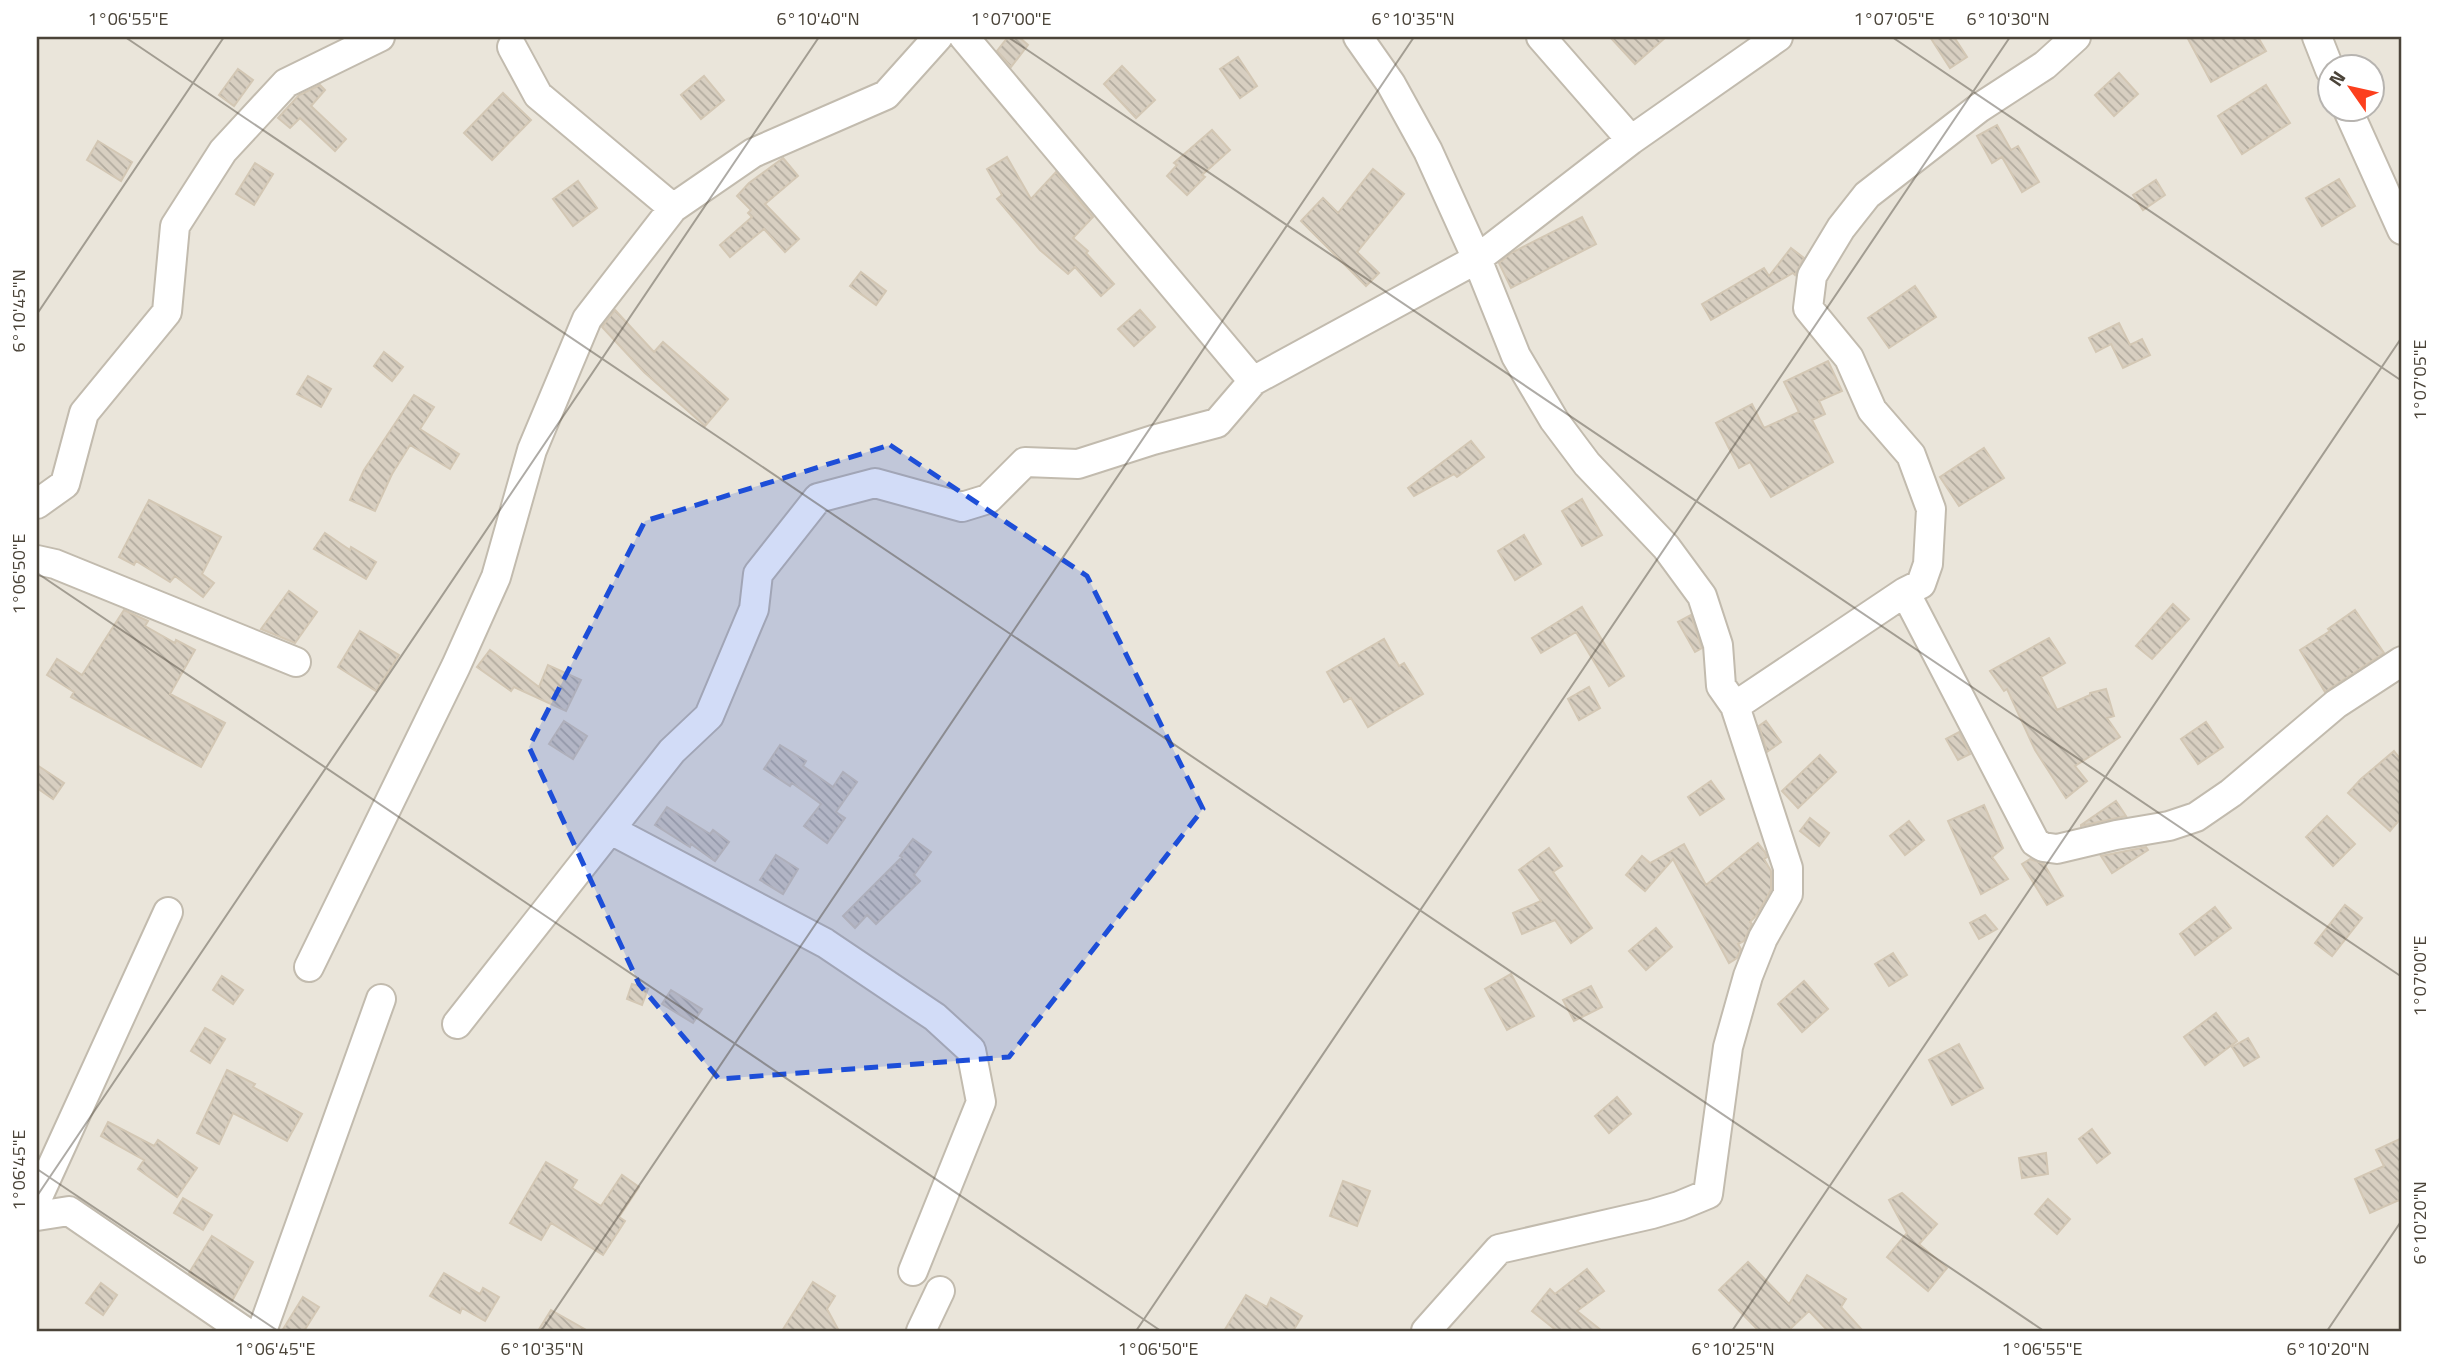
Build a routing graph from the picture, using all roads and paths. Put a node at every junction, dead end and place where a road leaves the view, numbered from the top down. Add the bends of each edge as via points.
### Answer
1 (380, 37) edge
2 (937, 37) edge
3 (964, 37) edge
4 (1359, 37) edge
5 (1541, 37) edge
6 (1778, 37) edge
7 (2076, 37) edge
8 (517, 40) edge
9 (2354, 122) edge
10 (1631, 140) junction
11 (673, 208) junction
12 (2399, 216) edge
13 (1477, 259) junction
14 (1253, 381) junction
15 (37, 504) edge
16 (37, 560) edge
17 (1905, 592) junction
18 (2402, 661) edge
19 (296, 662) dead end
20 (1735, 706) junction
21 (611, 830) junction
22 (168, 912) dead end
23 (309, 967) dead end
24 (381, 999) dead end
25 (457, 1024) dead end
26 (37, 1199) edge
27 (37, 1216) edge
28 (913, 1271) dead end
29 (940, 1291) dead end
30 (244, 1331) edge
31 (261, 1331) edge
32 (921, 1331) edge
33 (1426, 1331) edge

1 - 15 street via 286,83 223,150 175,226 167,312 84,413 65,484
2 - 11 street via 886,95 753,153
3 - 14 street
4 - 13 street via 1428,151
5 - 10 street
6 - 10 street
7 - 17 street via 2045,65 1979,108 1867,195 1812,276 1808,308 1849,358 1872,410 1911,456 1931,509 1928,564 1921,584
8 - 11 street via 538,95
9 - 12 street
10 - 13 street
11 - 23 street via 587,319 532,450 496,577
13 - 14 street
13 - 20 street via 1516,356 1554,420 1587,464 1666,547 1702,596 1718,645 1721,686
14 - 21 street via 1217,423 1078,464 1025,462 988,499 962,507 875,484 818,498 758,574 754,609 709,716 673,751
16 - 19 street
17 - 18 street via 2035,842 2057,849 2196,817 2336,704
17 - 20 street
20 - 33 street via 1788,868 1787,894 1763,938 1728,1047 1708,1194 1652,1214 1499,1249
21 - 25 street
21 - 28 street via 825,943 935,1017 971,1050 981,1102
22 - 26 street
24 - 31 street
27 - 30 street via 69,1211
29 - 32 street

